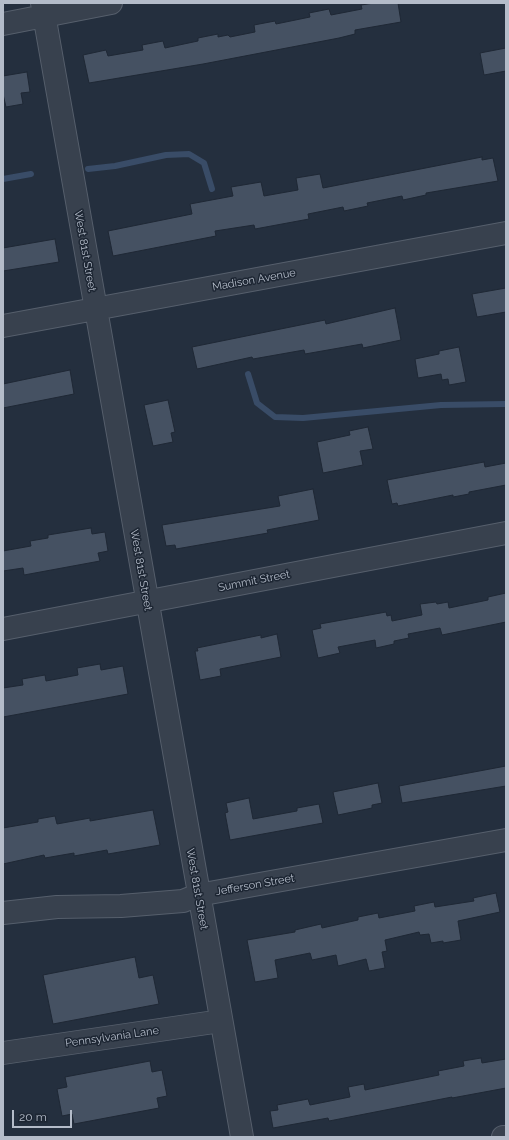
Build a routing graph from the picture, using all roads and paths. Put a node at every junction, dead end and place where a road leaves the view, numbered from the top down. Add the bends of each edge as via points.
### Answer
1 (111, 3) edge
2 (43, 9) edge
3 (3, 24) edge
4 (506, 233) edge
5 (95, 309) junction
6 (3, 326) edge
7 (506, 533) edge
8 (146, 601) junction
9 (3, 629) edge
10 (506, 840) edge
11 (198, 895) junction
12 (3, 913) edge
13 (221, 1021) junction
14 (3, 1053) edge
15 (242, 1137) edge

1 - 2 street
2 - 3 street
2 - 5 street, West 81st Street
4 - 5 street, Madison Avenue
5 - 6 street, Madison Avenue
5 - 8 street, West 81st Street
7 - 8 street, Summit Street
8 - 9 street, Summit Street
8 - 11 street, West 81st Street
10 - 11 street, Jefferson Street
11 - 12 street, Jefferson Street via 183,901 57,907
11 - 13 street, West 81st Street
13 - 14 street, Pennsylvania Lane
13 - 15 street, West 81st Street

